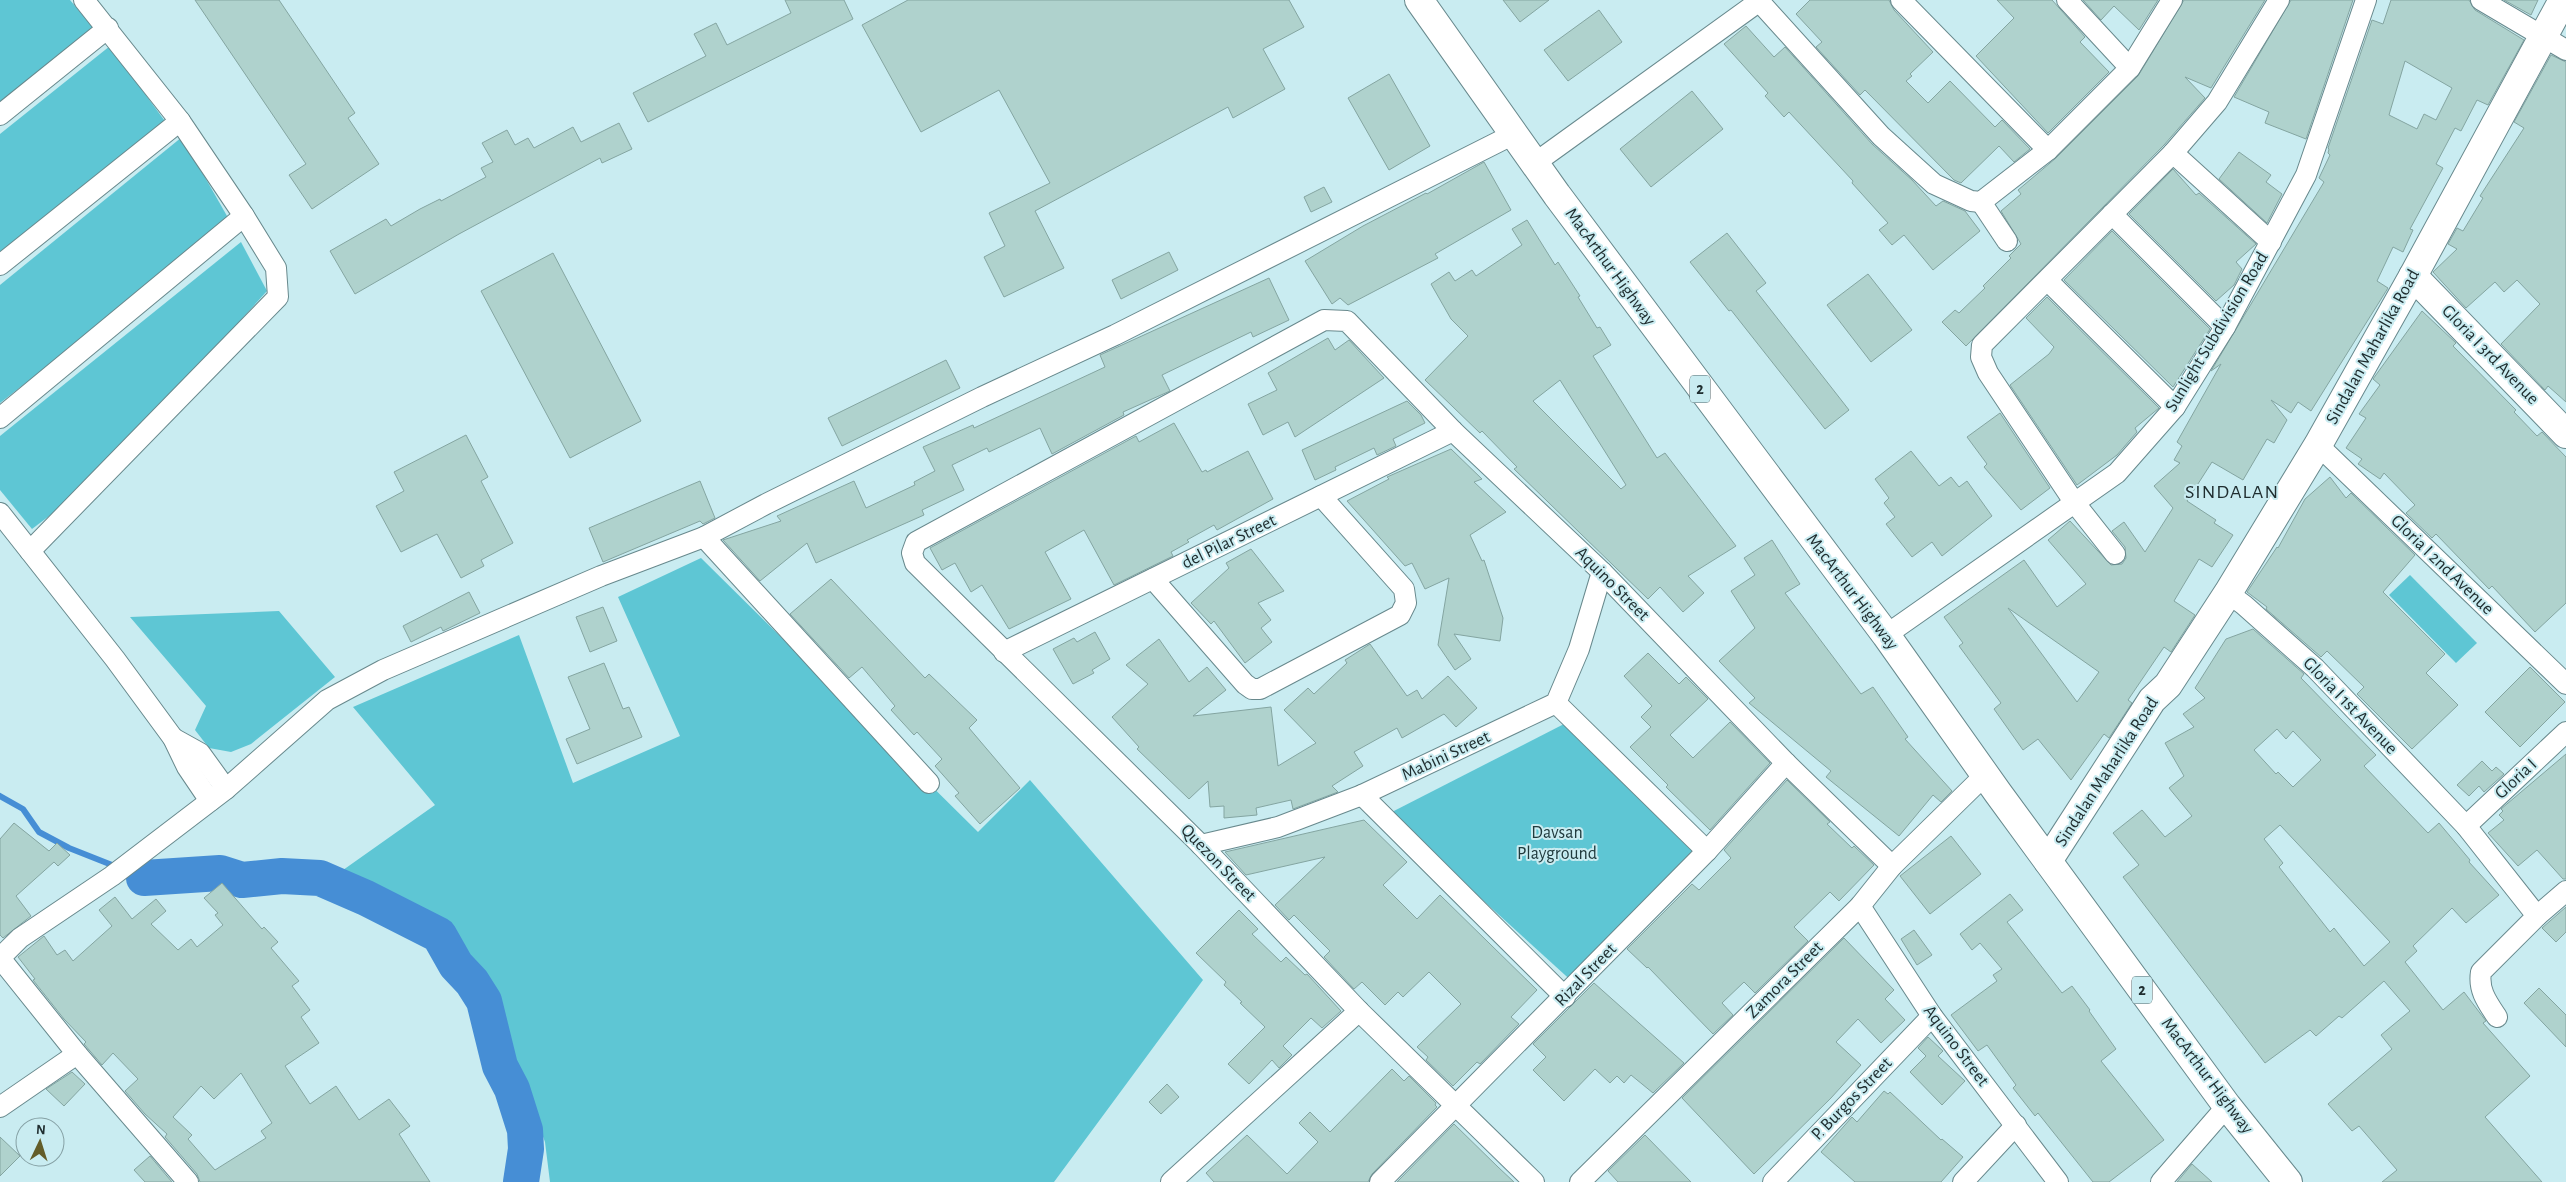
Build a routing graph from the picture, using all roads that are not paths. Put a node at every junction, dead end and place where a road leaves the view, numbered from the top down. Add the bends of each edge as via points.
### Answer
1 (84, 0) edge
2 (1419, 0) edge
3 (1759, 0) edge
4 (1901, 0) edge
5 (2066, 0) edge
6 (2172, 0) edge
7 (2279, 0) edge
8 (2366, 0) edge
9 (2481, 0) edge
10 (2563, 0) edge
11 (108, 28) junction
12 (2555, 44) edge
13 (2130, 68) junction
14 (0, 115) edge
15 (180, 121) junction
16 (1514, 134) junction
17 (2048, 150) junction
18 (2173, 153) junction
19 (1535, 163) junction
20 (1982, 202) junction
21 (2112, 214) junction
22 (244, 216) junction
23 (2007, 242) dead end
24 (2271, 242) junction
25 (0, 265) edge
26 (2413, 276) junction
27 (2048, 281) junction
28 (2225, 327) junction
29 (2175, 407) junction
30 (0, 418) edge
31 (1453, 430) junction
32 (2566, 434) edge
33 (2318, 445) junction
34 (1321, 496) junction
35 (2074, 502) junction
36 (0, 513) edge
37 (704, 537) junction
38 (916, 542) joint
39 (30, 550) junction
40 (2115, 554) dead end
41 (1602, 572) junction
42 (1153, 579) junction
43 (2228, 594) junction
44 (1886, 635) junction
45 (1004, 652) junction
46 (2566, 684) edge
47 (1556, 703) junction
48 (2566, 732) edge
49 (173, 738) junction
50 (1786, 763) junction
51 (1985, 775) junction
52 (929, 783) dead end
53 (226, 789) junction
54 (1362, 796) junction
55 (210, 801) junction
56 (2466, 826) junction
57 (1201, 845) junction
58 (1707, 851) junction
59 (1892, 866) junction
60 (2053, 868) junction
61 (2566, 891) edge
62 (1860, 906) junction
63 (2537, 916) junction
64 (0, 958) edge
65 (1565, 997) junction
66 (1359, 1011) junction
67 (1932, 1016) junction
68 (2497, 1017) dead end
69 (77, 1054) junction
70 (1457, 1106) junction
71 (2228, 1106) junction
72 (0, 1107) edge
73 (2016, 1125) junction
74 (188, 1182) edge
75 (1171, 1182) edge
76 (1380, 1182) edge
77 (1534, 1182) edge
78 (1580, 1182) edge
79 (1773, 1182) edge
80 (1963, 1182) edge
81 (2058, 1182) edge
82 (2161, 1182) edge
83 (2288, 1182) edge

1 - 11 street
2 - 16 main road, MacArthur Highway / 2
3 - 19 street
3 - 20 street via 1881,136 1934,184 1971,201
4 - 17 street
5 - 13 street
6 - 13 street
7 - 18 street via 2217,102
8 - 24 street, Sunlight Subdivision Road via 2306,175
9 - 12 street
10 - 12 main road, Sindalan Maharlika Road
11 - 14 street
11 - 15 street
12 - 26 main road, Sindalan Maharlika Road via 2433,236
13 - 17 street
15 - 22 street
15 - 25 street
16 - 19 main road, MacArthur Highway / 2
16 - 37 street
17 - 20 street
18 - 21 street
18 - 24 street
19 - 44 main road, MacArthur Highway / 2
20 - 23 street
21 - 27 street
21 - 28 street
22 - 30 street
22 - 39 street via 276,268 278,297
24 - 28 street, Sunlight Subdivision Road
26 - 32 main road, Gloria I 3rd Avenue
26 - 33 main road, Sindalan Maharlika Road
27 - 29 street
27 - 35 street via 1982,346 1981,357 1988,373
28 - 29 street, Sunlight Subdivision Road
29 - 35 street, Sunlight Subdivision Road via 2116,473
31 - 34 street, del Pilar Street
31 - 38 street, Aquino Street via 1347,321 1324,320
31 - 41 street, Aquino Street
33 - 43 main road, Sindalan Maharlika Road
33 - 46 street, Gloria I 2nd Avenue
34 - 42 street, del Pilar Street
34 - 42 street via 1404,589 1406,603 1400,615 1260,689 1252,689 1245,684
35 - 40 street
35 - 44 street, Sunlight Subdivision Road
36 - 39 street
37 - 52 street
37 - 53 street via 601,576 383,670 327,700
38 - 45 street, Quezon Street via 912,552 915,563
39 - 49 street
41 - 47 street via 1579,650
41 - 50 street, Aquino Street
42 - 45 street, del Pilar Street
43 - 56 street, Gloria I 1st Avenue via 2315,668
43 - 60 main road, Sindalan Maharlika Road via 2168,685 2166,707 2143,747
44 - 51 main road, MacArthur Highway / 2
45 - 57 street, Quezon Street
47 - 54 street, Mabini Street
47 - 58 street
48 - 56 street, Gloria I
49 - 53 street via 200,753
49 - 55 street via 186,767
50 - 58 street, Rizal Street
50 - 59 street, Aquino Street
51 - 59 street, Zamora Street
51 - 60 main road, MacArthur Highway / 2
53 - 55 street
54 - 57 street, Mabini Street via 1278,827
54 - 65 street
55 - 64 street via 112,876 20,938
56 - 63 street, Gloria I 1st Avenue
57 - 66 street, Quezon Street
58 - 65 street, Rizal Street
59 - 62 street, Zamora Street
60 - 71 main road, MacArthur Highway / 2
61 - 63 street
62 - 67 street, Aquino Street
62 - 78 street, Zamora Street
63 - 68 street via 2481,972 2479,983 2483,996
64 - 69 street
65 - 70 street, Rizal Street
66 - 70 street, Quezon Street
66 - 75 street
67 - 73 street, Aquino Street
67 - 79 street, P. Burgos Street
69 - 72 street
69 - 74 street
70 - 76 street, Rizal Street
70 - 77 street, Quezon Street
71 - 82 street
71 - 83 main road, MacArthur Highway / 2
73 - 80 street
73 - 81 street, Aquino Street

